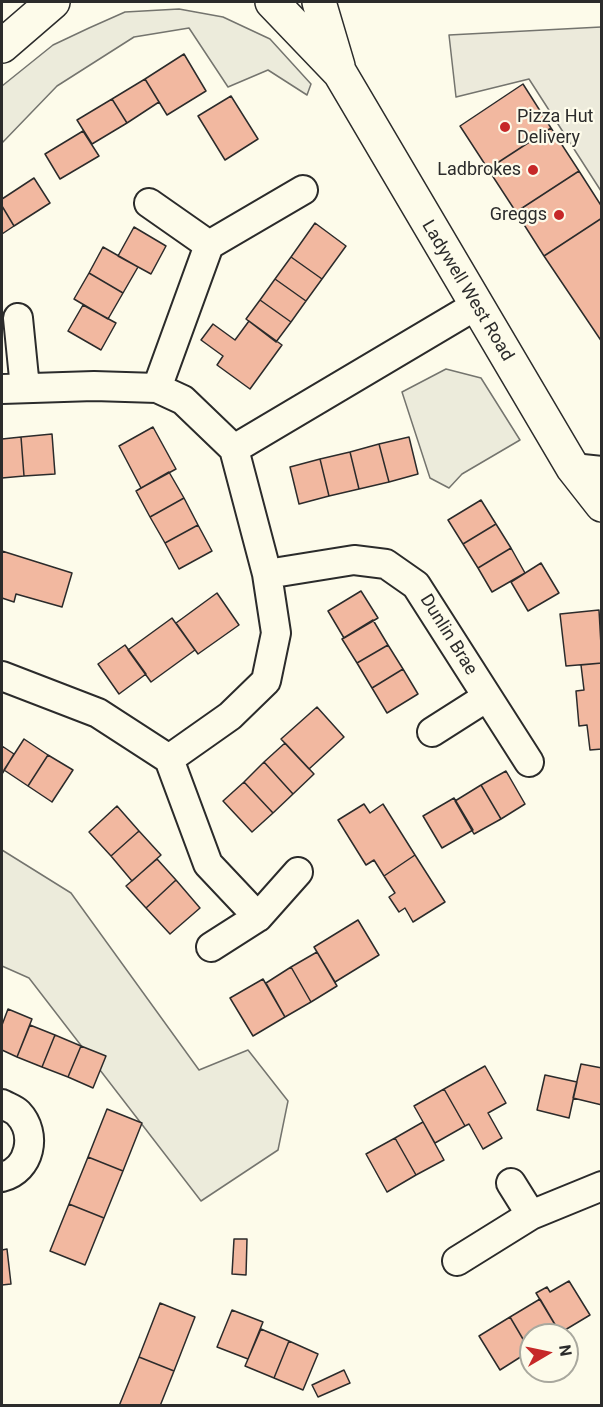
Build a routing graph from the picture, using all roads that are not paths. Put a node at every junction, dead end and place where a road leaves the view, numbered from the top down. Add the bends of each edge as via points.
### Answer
1 (70, 2) edge
2 (272, 2) edge
3 (319, 2) edge
4 (45, 9) edge
5 (2, 46) edge
6 (340, 73) junction
7 (303, 190) dead end
8 (149, 203) dead end
9 (209, 245) junction
10 (475, 306) junction
11 (18, 318) dead end
12 (13, 388) edge
13 (157, 388) junction
14 (234, 449) junction
15 (587, 470) edge
16 (602, 505) edge
17 (267, 574) junction
18 (2, 676) edge
19 (487, 697) junction
20 (432, 732) dead end
21 (169, 759) junction
22 (529, 762) dead end
23 (298, 872) dead end
24 (258, 917) junction
25 (211, 947) dead end
26 (2, 1104) edge
27 (2, 1177) edge
28 (510, 1182) dead end
29 (602, 1186) edge
30 (531, 1215) junction
31 (457, 1261) dead end

1 - 4 street
2 - 6 street, Ladywell West Road
3 - 6 street, Ladywell West Road
4 - 5 street
6 - 10 street, Ladywell West Road
7 - 9 street
8 - 9 street
9 - 13 street
10 - 14 street
10 - 15 street, Ladywell West Road
11 - 12 street
12 - 13 street
13 - 14 street via 183,400
14 - 17 street
15 - 16 street, Ladywell West Road
17 - 19 street, Dunlin Brae via 354,560 386,564 416,585
17 - 21 street via 276,633 266,681 230,716
18 - 21 street via 98,713
19 - 20 street
19 - 22 street, Dunlin Brae
21 - 24 street via 208,864
23 - 24 street
24 - 25 street
26 - 27 street via 17,1113 28,1128 30,1146 23,1163
28 - 30 street
29 - 30 street
30 - 31 street

